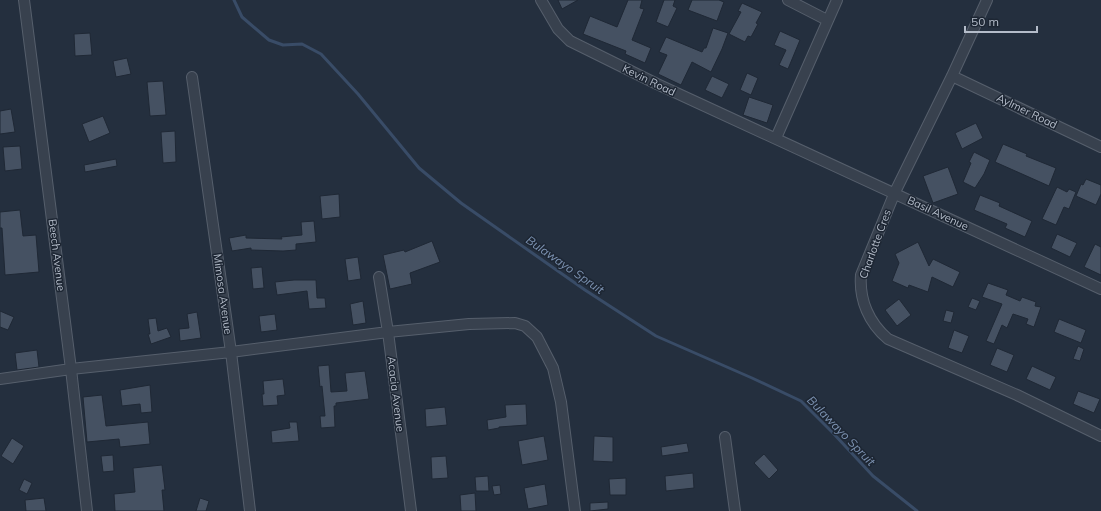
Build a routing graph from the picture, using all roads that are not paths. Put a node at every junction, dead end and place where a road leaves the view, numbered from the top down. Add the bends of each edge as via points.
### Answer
1 (24, 0) edge
2 (541, 0) edge
3 (788, 0) edge
4 (837, 0) edge
5 (987, 0) edge
6 (827, 20) junction
7 (192, 76) dead end
8 (952, 76) junction
9 (776, 138) junction
10 (1101, 147) edge
11 (895, 192) junction
12 (379, 277) dead end
13 (1101, 289) edge
14 (388, 332) junction
15 (231, 352) junction
16 (71, 369) junction
17 (0, 379) edge
18 (1101, 436) edge
19 (725, 437) dead end
20 (87, 511) edge
21 (250, 511) edge
22 (412, 511) edge
23 (575, 511) edge
24 (736, 511) edge

1 - 16 street, Beech Avenue
2 - 9 street, Kevin Road via 558,29 570,41
3 - 6 street
4 - 6 street
5 - 8 street, Charlotte Cres
6 - 9 street
7 - 15 street, Mimosa Avenue
8 - 10 street, Aylmer Road
8 - 11 street, Charlotte Cres
9 - 11 street, Basil Avenue
11 - 13 street, Basil Avenue
11 - 18 street, Charlotte Cres via 861,275 864,305 876,329 888,339 1017,395
12 - 14 street, Acacia Avenue
14 - 15 street
14 - 22 street, Acacia Avenue
14 - 23 street via 469,324 515,323 525,326 537,337 553,368 561,402
15 - 16 street
15 - 21 street, Mimosa Avenue
16 - 17 street
16 - 20 street, Beech Avenue
19 - 24 street

